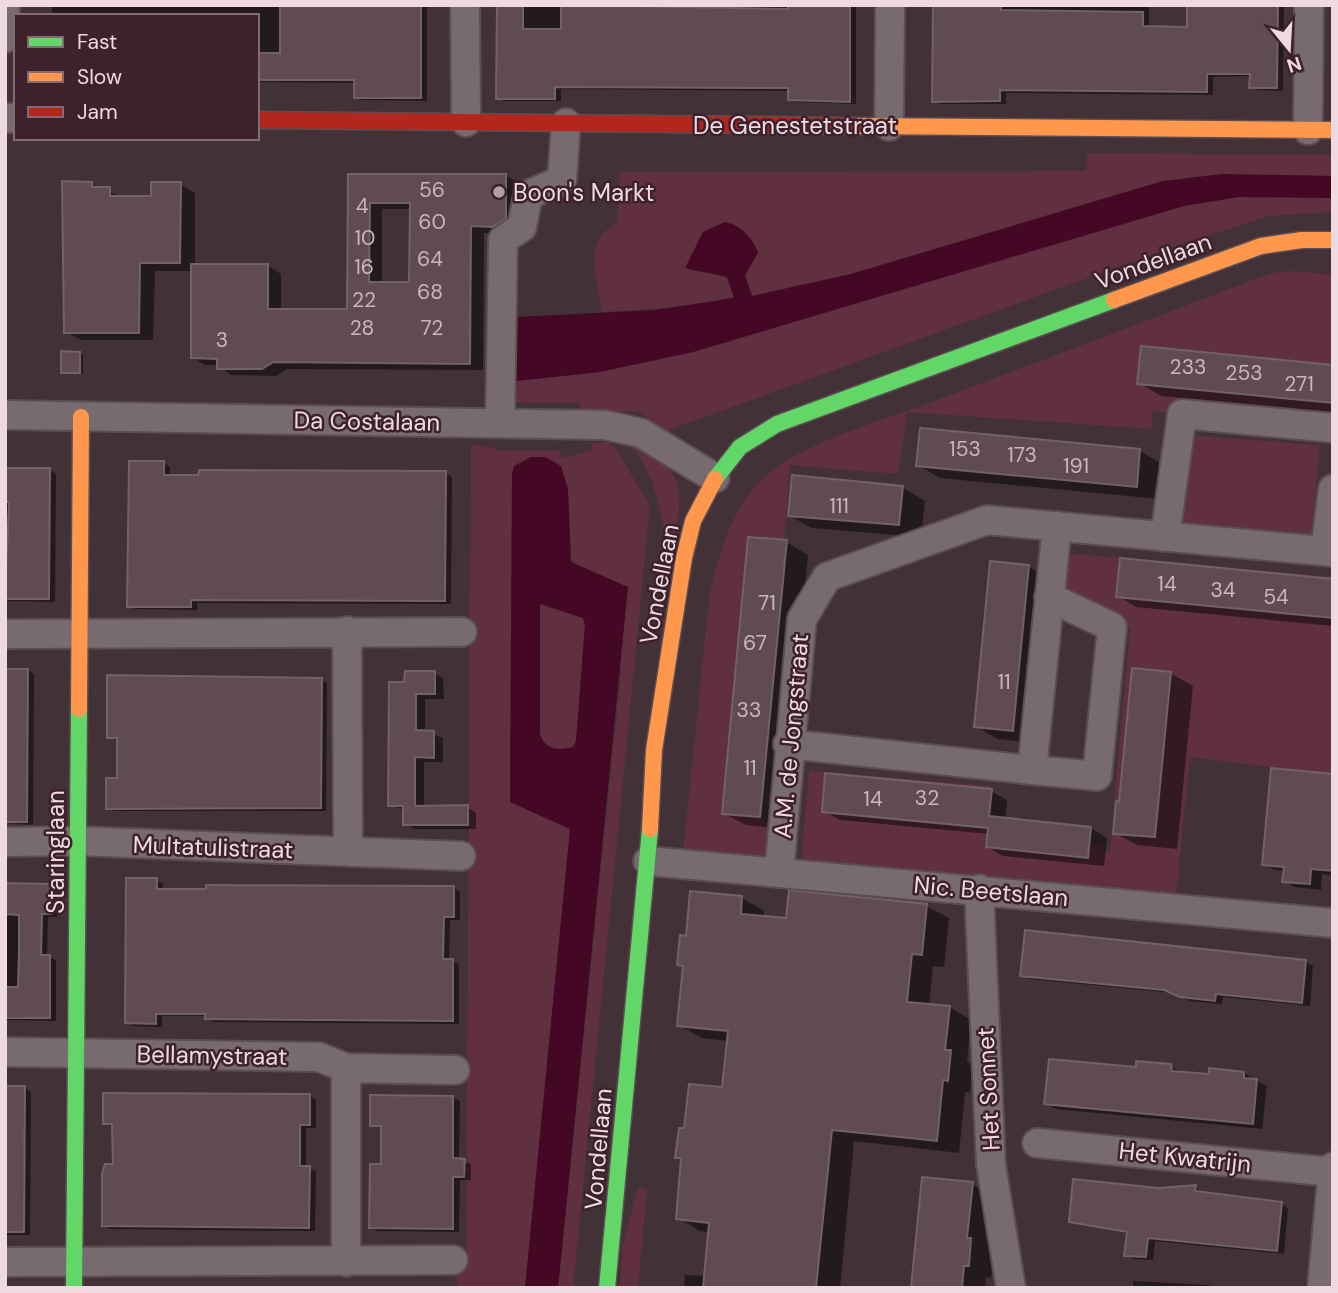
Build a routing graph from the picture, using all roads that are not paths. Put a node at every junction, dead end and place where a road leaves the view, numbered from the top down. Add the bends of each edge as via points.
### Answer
1 (5, 5) edge
2 (465, 5) edge
3 (890, 5) edge
4 (1309, 5) edge
5 (5, 38) edge
6 (259, 120) edge
7 (466, 122) junction
8 (566, 123) junction
9 (889, 126) junction
10 (1321, 130) edge
11 (1333, 240) edge
12 (5, 415) edge
13 (81, 417) junction
14 (500, 423) junction
15 (1333, 428) edge
16 (715, 478) junction
17 (1333, 489) edge
18 (1057, 526) junction
19 (1166, 537) junction
20 (1329, 552) edge
21 (1049, 597) junction
22 (347, 631) junction
23 (462, 632) dead end
24 (5, 634) edge
25 (79, 634) junction
26 (789, 744) junction
27 (1032, 770) junction
28 (78, 841) junction
29 (5, 842) edge
30 (348, 852) junction
31 (461, 856) dead end
32 (648, 861) junction
33 (779, 873) junction
34 (979, 889) junction
35 (1333, 923) edge
36 (5, 1052) edge
37 (76, 1052) junction
38 (346, 1068) junction
39 (455, 1070) dead end
40 (1037, 1143) dead end
41 (1333, 1169) edge
42 (453, 1260) dead end
43 (5, 1262) edge
44 (346, 1262) junction
45 (74, 1276) edge
46 (607, 1288) edge
47 (1012, 1288) edge
48 (1322, 1288) edge

1 - 5 street
2 - 7 street
3 - 9 street
4 - 10 street
6 - 7 street, De Genestetstraat
7 - 8 street, De Genestetstraat
8 - 9 street, De Genestetstraat
8 - 14 street via 562,180 528,195 522,227 503,240
9 - 10 street, De Genestetstraat
11 - 16 street, Vondellaan via 1261,246 846,397 777,424 740,447
12 - 13 street, Da Costalaan
13 - 14 street, Da Costalaan
13 - 25 street, Staringlaan
14 - 16 street, Da Costalaan via 626,427
15 - 19 street via 1182,414
16 - 32 street, Vondellaan via 693,520 684,558 654,750
17 - 20 street, A.M. de Jongstraat
18 - 19 street, A.M. de Jongstraat
18 - 21 street
18 - 26 street, A.M. de Jongstraat via 987,520 827,577 802,619
19 - 20 street, A.M. de Jongstraat
21 - 27 street
21 - 27 street via 1112,626 1097,776
22 - 23 street
22 - 25 street
22 - 30 street
24 - 25 street
25 - 28 street, Staringlaan
26 - 27 street
26 - 33 street, A.M. de Jongstraat
28 - 29 street, Multatulistraat
28 - 30 street, Multatulistraat
28 - 37 street, Staringlaan
30 - 31 street, Multatulistraat
32 - 33 street, Nic. Beetslaan
32 - 46 street, Vondellaan
33 - 34 street, Nic. Beetslaan
34 - 35 street, Nic. Beetslaan
34 - 47 street, Het Sonnet via 991,1165
36 - 37 street, Bellamystraat
37 - 38 street, Bellamystraat via 319,1057
37 - 45 street, Staringlaan
38 - 39 street, Bellamystraat
38 - 44 street
40 - 41 street, Het Kwatrijn
41 - 48 street
42 - 44 street
43 - 45 street
44 - 45 street

